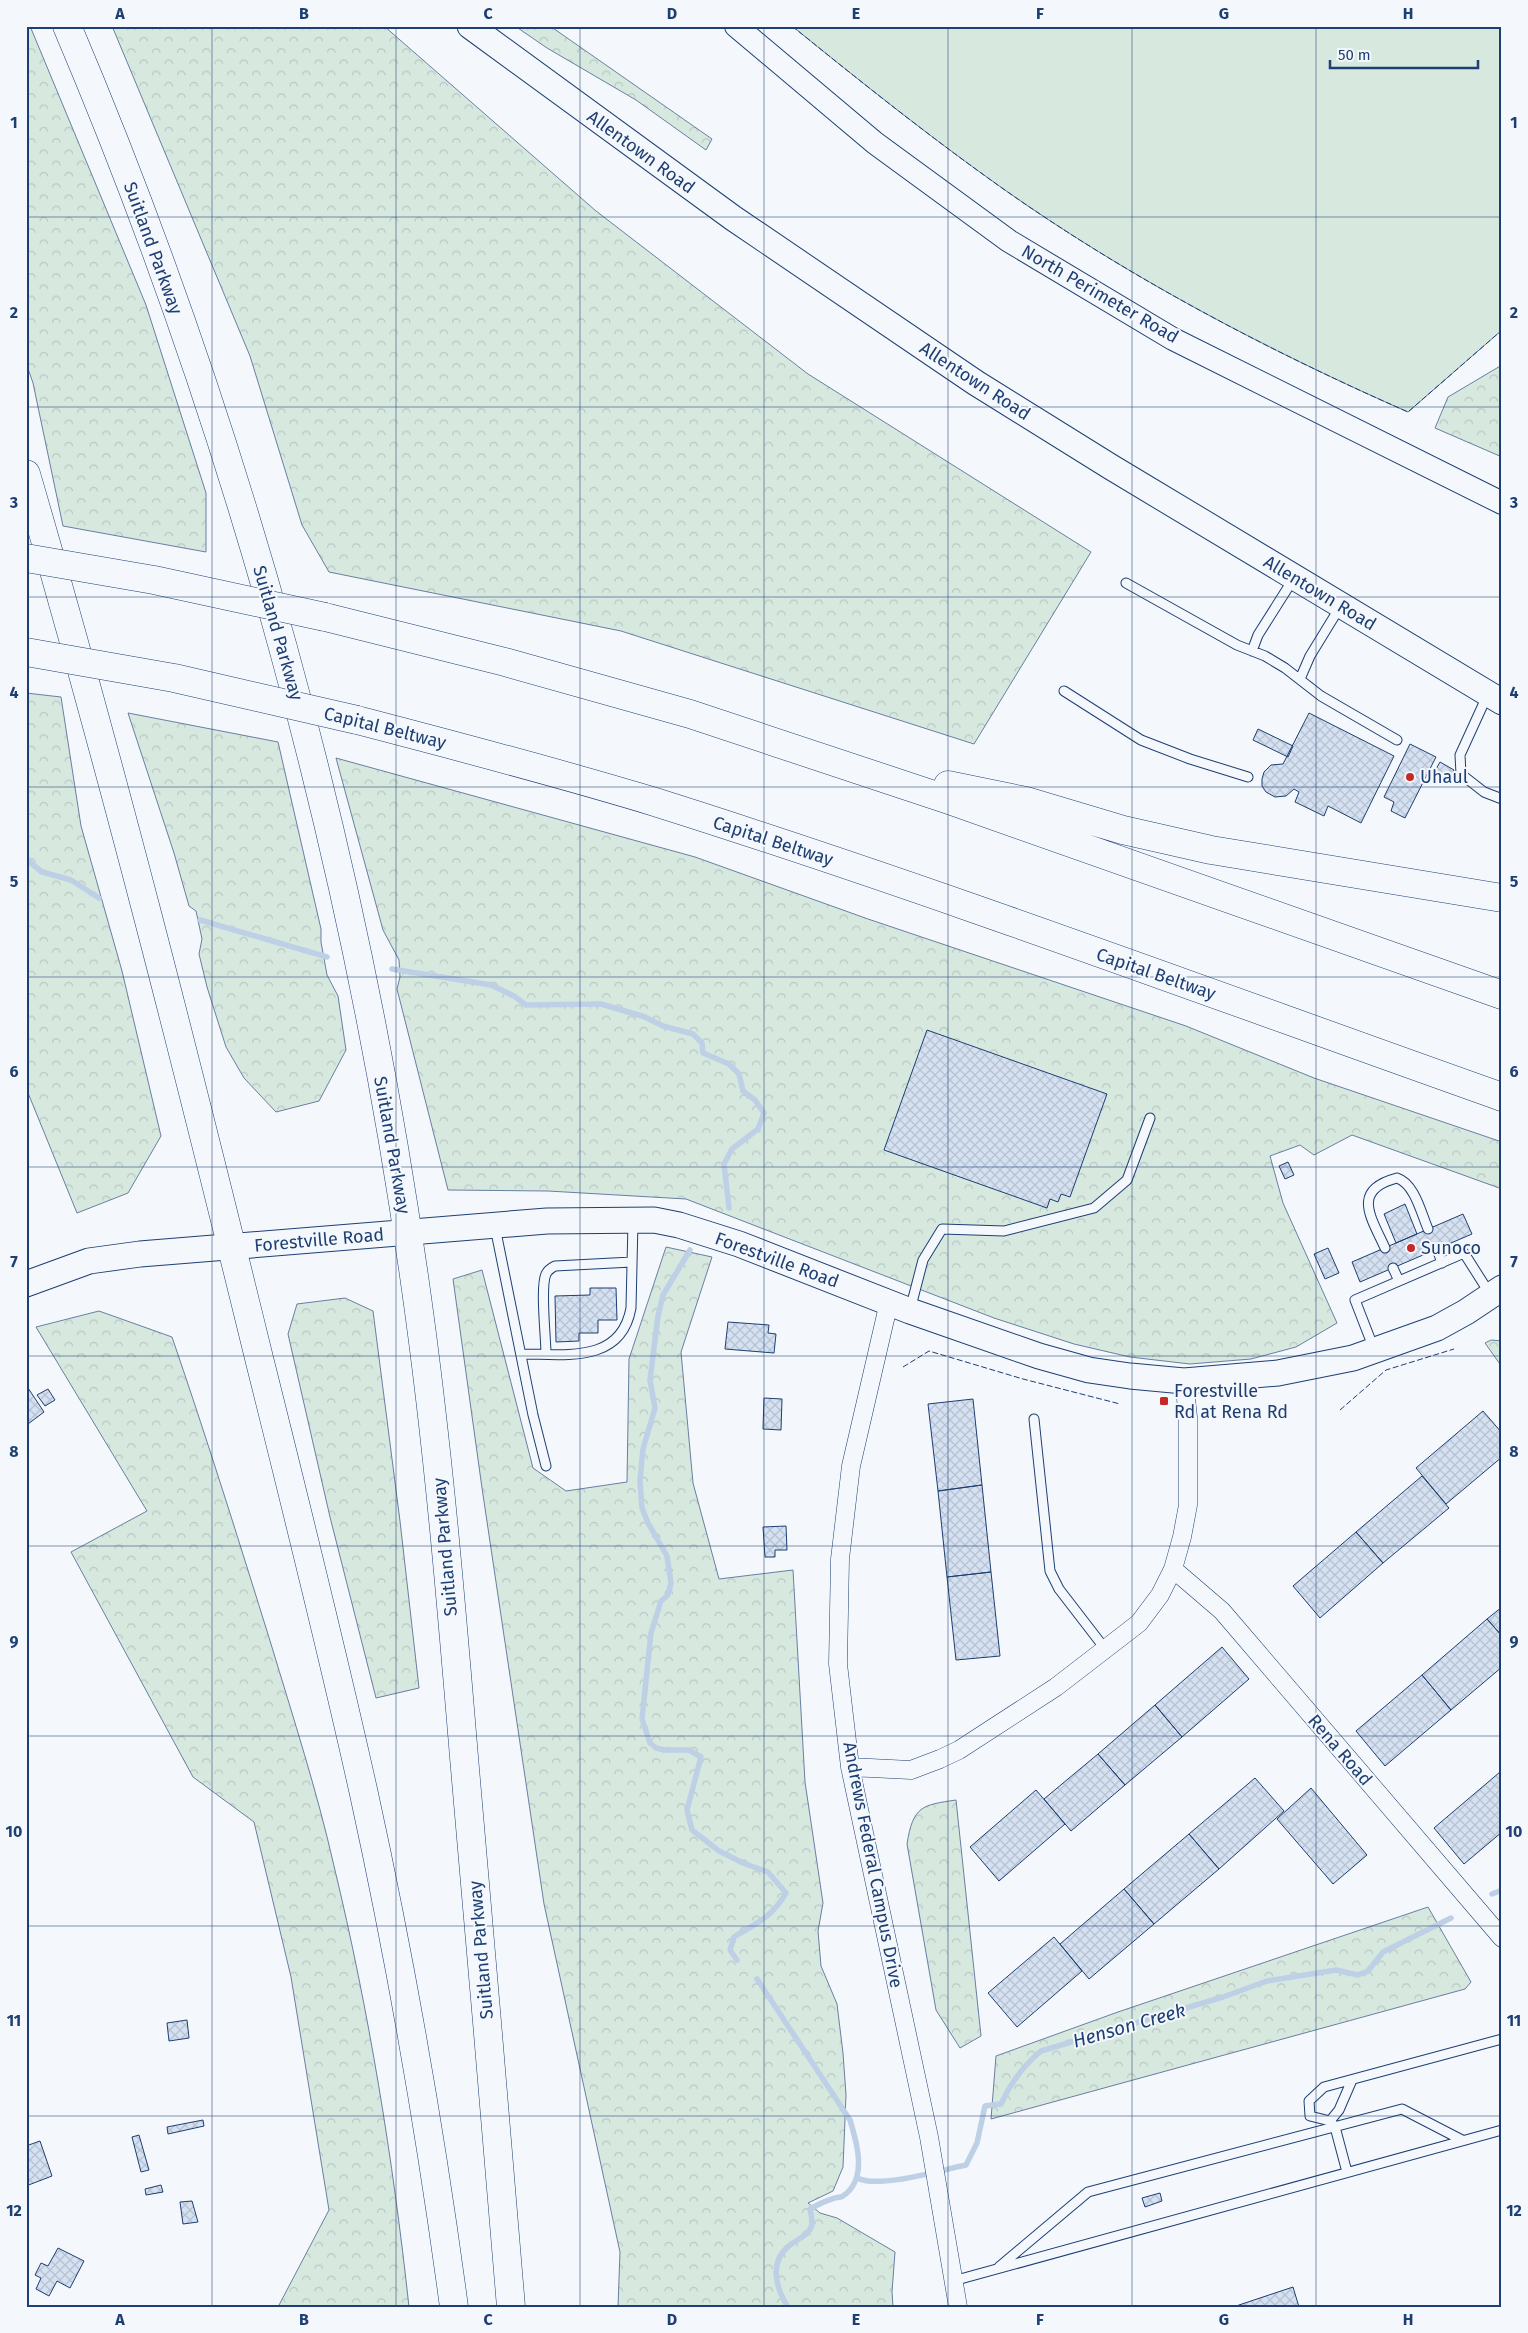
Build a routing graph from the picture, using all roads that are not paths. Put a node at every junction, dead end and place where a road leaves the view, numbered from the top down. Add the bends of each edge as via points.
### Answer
1 (67, 26) edge
2 (470, 26) edge
3 (736, 26) edge
4 (26, 474) edge
5 (1502, 503) edge
6 (26, 558) edge
7 (1294, 578) junction
8 (1126, 583) dead end
9 (1341, 606) junction
10 (1252, 651) junction
11 (26, 652) edge
12 (1300, 679) junction
13 (1064, 691) dead end
14 (1495, 698) edge
15 (1397, 740) dead end
16 (834, 761) junction
17 (1248, 776) dead end
18 (1502, 799) edge
19 (1502, 898) edge
20 (1502, 995) edge
21 (1502, 1097) edge
22 (1150, 1118) dead end
23 (633, 1219) junction
24 (495, 1224) junction
25 (1428, 1229) dead end
26 (407, 1232) junction
27 (232, 1247) junction
28 (1385, 1248) dead end
29 (1436, 1249) dead end
30 (632, 1262) junction
31 (1442, 1263) junction
32 (1393, 1268) dead end
33 (27, 1280) edge
34 (1399, 1281) junction
35 (1496, 1291) edge
36 (899, 1306) junction
37 (1375, 1351) junction
38 (521, 1354) junction
39 (546, 1354) junction
40 (1184, 1381) junction
41 (1034, 1419) dead end
42 (546, 1466) dead end
43 (1174, 1569) junction
44 (1106, 1650) junction
45 (850, 1767) junction
46 (1502, 1938) edge
47 (1502, 2039) edge
48 (1352, 2080) junction
49 (1332, 2124) junction
50 (1502, 2130) edge
51 (1462, 2140) junction
52 (1347, 2172) junction
53 (997, 2269) junction
54 (953, 2281) junction
55 (454, 2307) edge
56 (511, 2307) edge
57 (958, 2307) edge

1 - 26 highway, Suitland Parkway via 124,168 194,362 291,676 355,949
2 - 7 main road, Allentown Road via 855,303 984,388
3 - 5 street, North Perimeter Road via 875,144 1009,241 1173,339
4 - 27 highway via 144,896
6 - 16 highway, bridge via 154,580 325,617 505,662 681,712
7 - 9 main road, Allentown Road
7 - 10 lane via 1258,635
8 - 10 lane
9 - 12 lane via 1310,656
9 - 14 main road, Allentown Road
10 - 12 lane
11 - 21 highway, Capital Beltway, bridge via 174,678 357,720 505,758 654,802 892,880
12 - 15 lane via 1321,696
13 - 17 lane via 1140,740
14 - 18 lane via 1460,755 1461,774 1484,792
16 - 19 highway via 1026,800 1124,830 1212,850
16 - 20 highway
22 - 36 lane via 1127,1180 1094,1208 1004,1231 942,1229
23 - 24 main road, Forestville Road
23 - 30 lane
23 - 36 main road, Forestville Road via 680,1225 739,1244
24 - 26 main road, Forestville Road
24 - 38 lane
25 - 28 lane via 1406,1182 1397,1178 1382,1182 1370,1191 1367,1203
26 - 27 main road, Forestville Road
26 - 56 highway, Suitland Parkway via 425,1355 444,1527
27 - 33 main road, Forestville Road via 89,1261
27 - 55 highway via 365,1799 423,2103
29 - 31 lane
30 - 39 lane via 631,1308 621,1334 612,1343 589,1353
30 - 39 lane via 550,1268 544,1287
31 - 34 lane
31 - 35 lane via 1464,1253
32 - 34 lane
34 - 37 lane via 1355,1300
35 - 37 main road, Forestville Road via 1437,1328
36 - 40 main road, Forestville Road via 1081,1368
36 - 45 street, Andrews Federal Campus Drive via 850,1466 840,1559 838,1664
37 - 40 main road, Forestville Road via 1329,1364 1278,1373
38 - 39 lane
38 - 42 lane
40 - 43 street via 1188,1417 1188,1505
41 - 44 lane via 1050,1571
43 - 44 street via 1139,1623
43 - 46 street, Rena Road via 1222,1612
44 - 45 street via 1056,1687 940,1759 910,1770
45 - 54 street, Andrews Federal Campus Drive via 929,2137
47 - 48 lane
48 - 49 lane
48 - 49 lane via 1324,2087 1309,2101 1310,2116
49 - 51 lane via 1402,2109
49 - 52 lane
49 - 53 lane via 1088,2192
50 - 51 lane
51 - 52 lane
52 - 53 lane
53 - 54 lane
54 - 57 street, Andrews Federal Campus Drive

